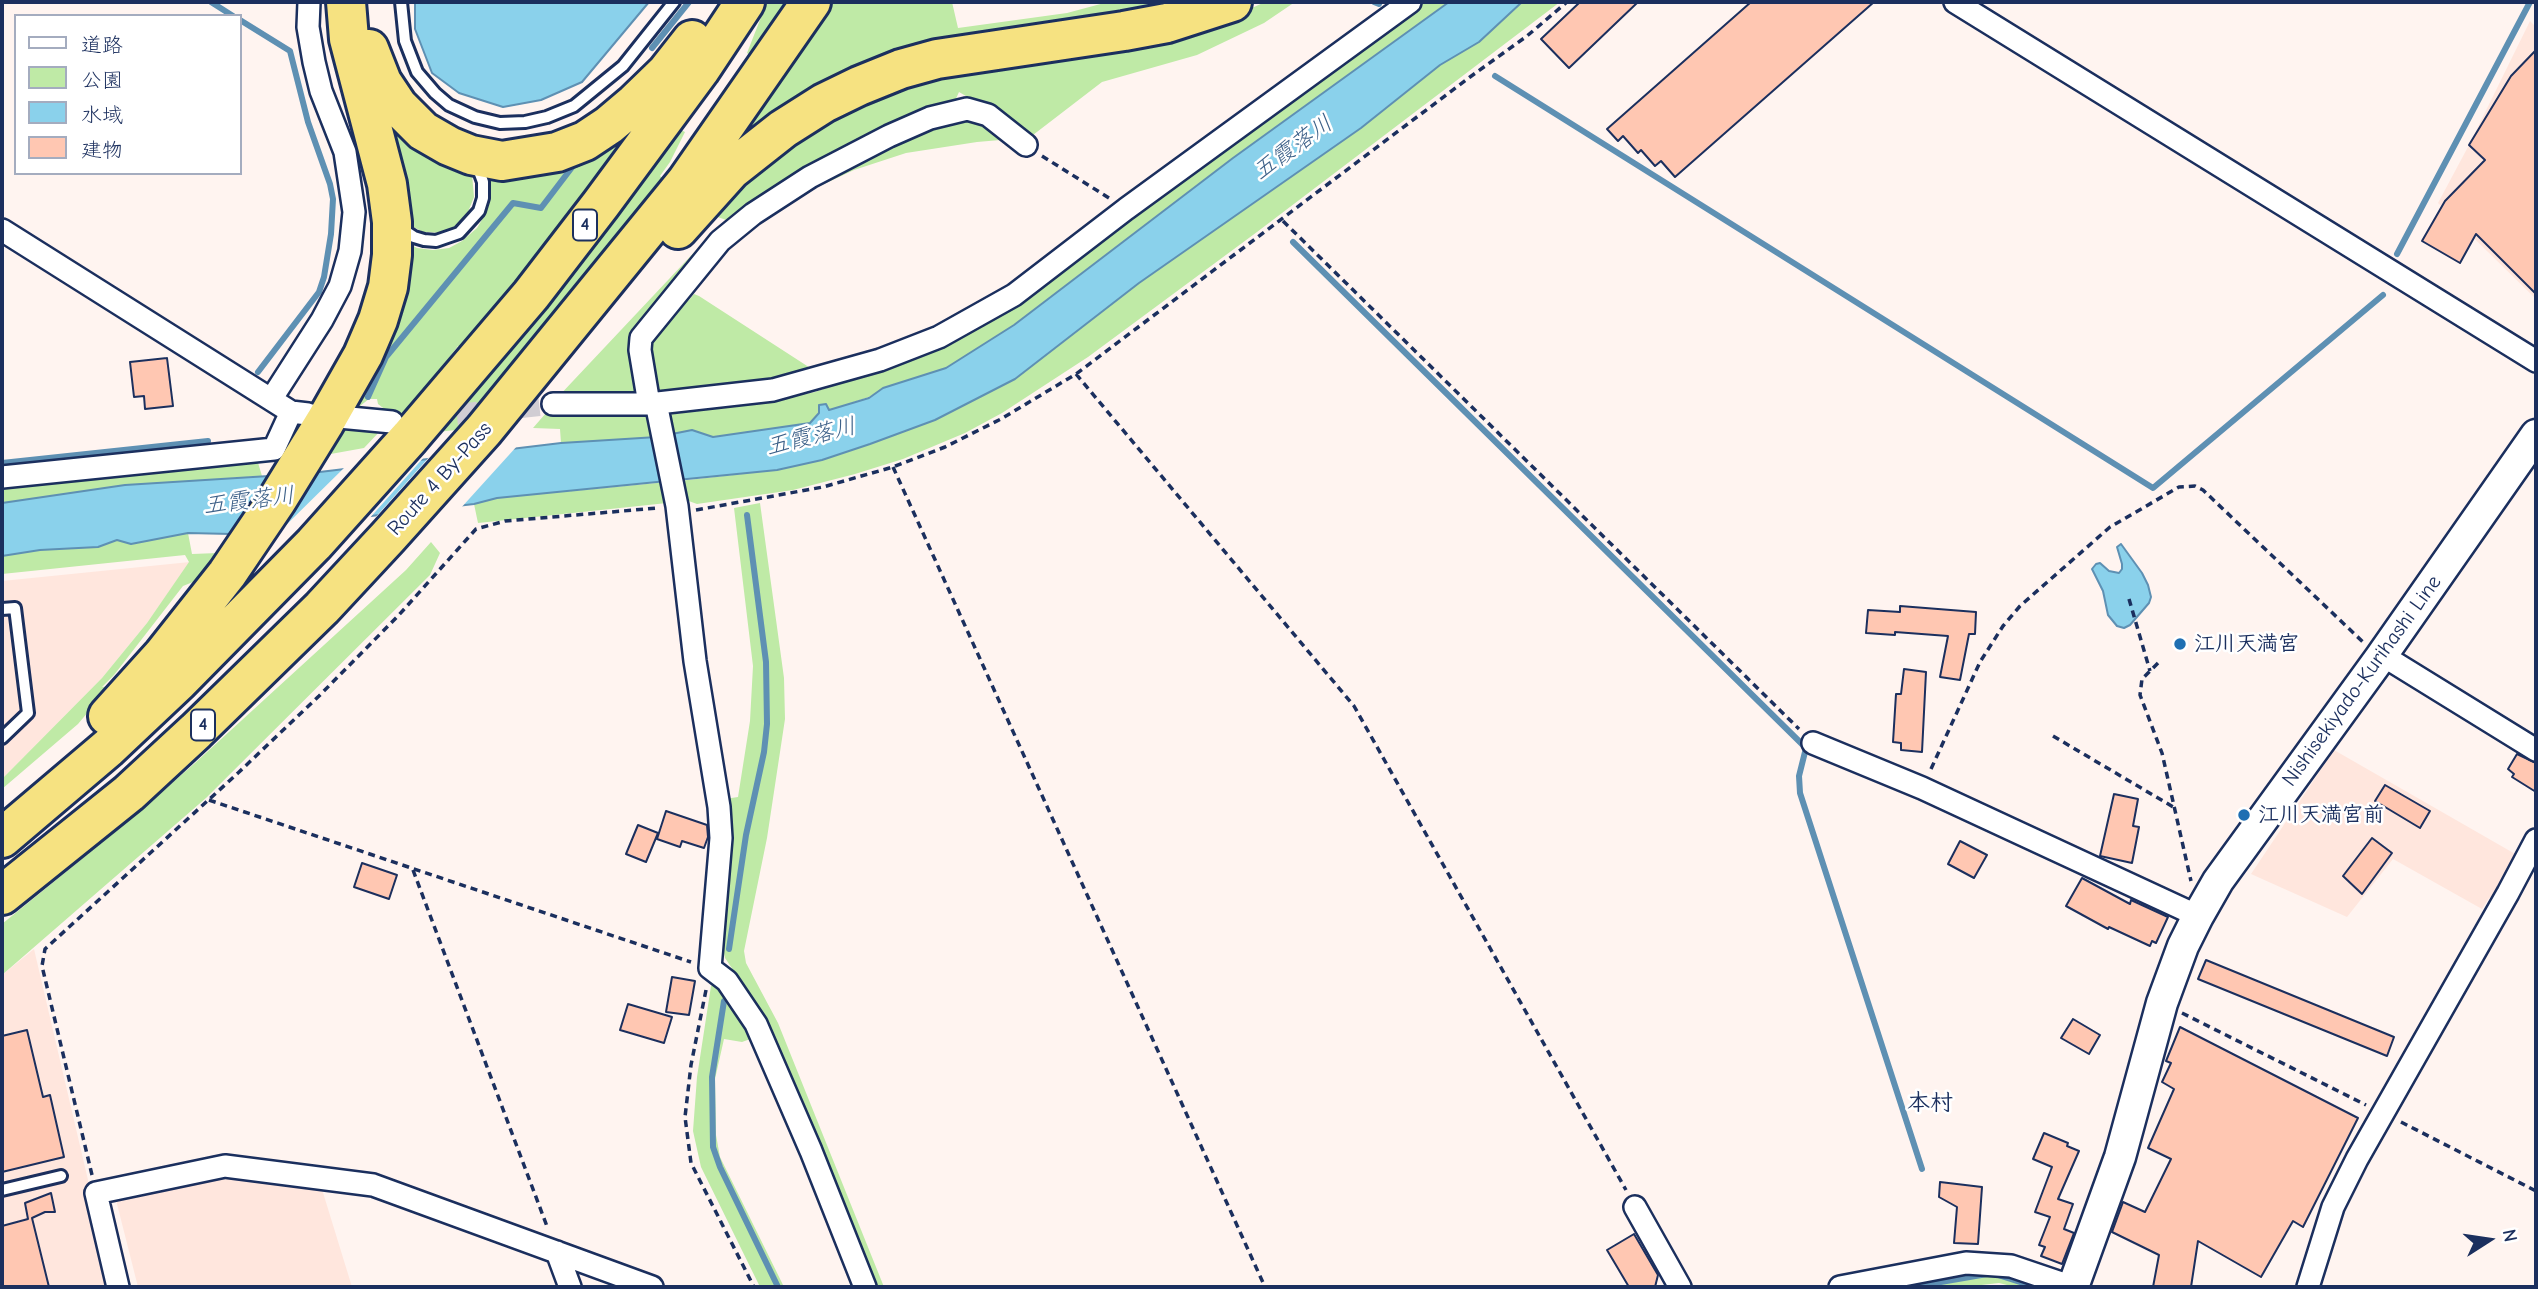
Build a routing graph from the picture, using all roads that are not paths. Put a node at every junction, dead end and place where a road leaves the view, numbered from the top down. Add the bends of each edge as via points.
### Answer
1 (309, 2) edge
2 (346, 2) edge
3 (363, 2) edge
4 (401, 2) edge
5 (674, 2) edge
6 (721, 2) edge
7 (745, 2) edge
8 (811, 2) edge
9 (1232, 2) edge
10 (1410, 2) edge
11 (1955, 2) edge
12 (1026, 145) road end
13 (471, 155) junction
14 (392, 222) junction
15 (2, 230) edge
16 (2536, 360) edge
17 (272, 398) junction
18 (552, 404) tunnel mouth
19 (655, 410) junction
20 (339, 417) dead end
21 (303, 423) junction
22 (401, 430) junction
23 (484, 430) junction
24 (2536, 435) edge
25 (2, 477) edge
26 (2, 609) edge
27 (2382, 655) junction
28 (2, 738) edge
29 (1813, 743) road end
30 (2536, 750) edge
31 (2, 814) edge
32 (2, 838) edge
33 (2536, 839) edge
34 (2, 895) edge
35 (2198, 916) junction
36 (61, 1176) dead end
37 (2, 1191) edge
38 (1635, 1207) road end
39 (557, 1252) junction
40 (118, 1287) edge
41 (570, 1287) edge
42 (652, 1287) edge
43 (865, 1287) edge
44 (1680, 1287) edge
45 (1840, 1287) edge
46 (2073, 1287) edge
47 (2308, 1287) edge

1 - 17 street via 314,62 345,152 354,212 340,286
2 - 14 highway via 349,39 387,184
3 - 13 highway via 370,56 398,106 422,131
4 - 5 lane via 405,41 417,72 449,105 500,122 525,122 574,106 623,66
6 - 13 highway via 666,73 627,111 584,141 527,159 502,161
7 - 22 highway, 4 via 700,70 531,295
8 - 23 highway, Route 4 By-Pass / 4 via 686,183
9 - 23 highway via 1157,25 937,59 901,69 824,103 731,170 628,286
10 - 19 street via 1014,295 939,337 880,360 773,390
11 - 16 street
12 - 19 street via 988,115 967,109 930,118 810,177 753,214 720,241 641,338
13 - 14 lane via 483,182 483,198 479,211 460,233 424,240
14 - 21 highway via 388,287 378,320 344,391
15 - 17 street
17 - 21 street
18 - 19 street
19 - 43 street via 676,500 695,661 719,807 721,838 710,968 727,981 756,1024
20 - 22 street
21 - 25 street via 274,449
21 - 31 highway via 228,574 133,691
22 - 32 highway, 4 via 314,544 108,748
23 - 34 highway, Route 4 By-Pass / 4 via 322,608 196,731 129,793
24 - 27 main road, Nishisekiyado-Kurihashi Line
26 - 28 lane via 15,608 28,713
27 - 30 street
27 - 35 main road, Nishisekiyado-Kurihashi Line via 2218,881
29 - 35 street via 1922,788
33 - 47 street via 2357,1159 2333,1208
35 - 46 main road, Nishisekiyado-Kurihashi Line via 2161,1003 2120,1157
36 - 37 lane
38 - 44 street
39 - 40 street via 373,1185 225,1166 96,1193
39 - 41 street
39 - 42 street
45 - 46 street via 1966,1263 2011,1266

